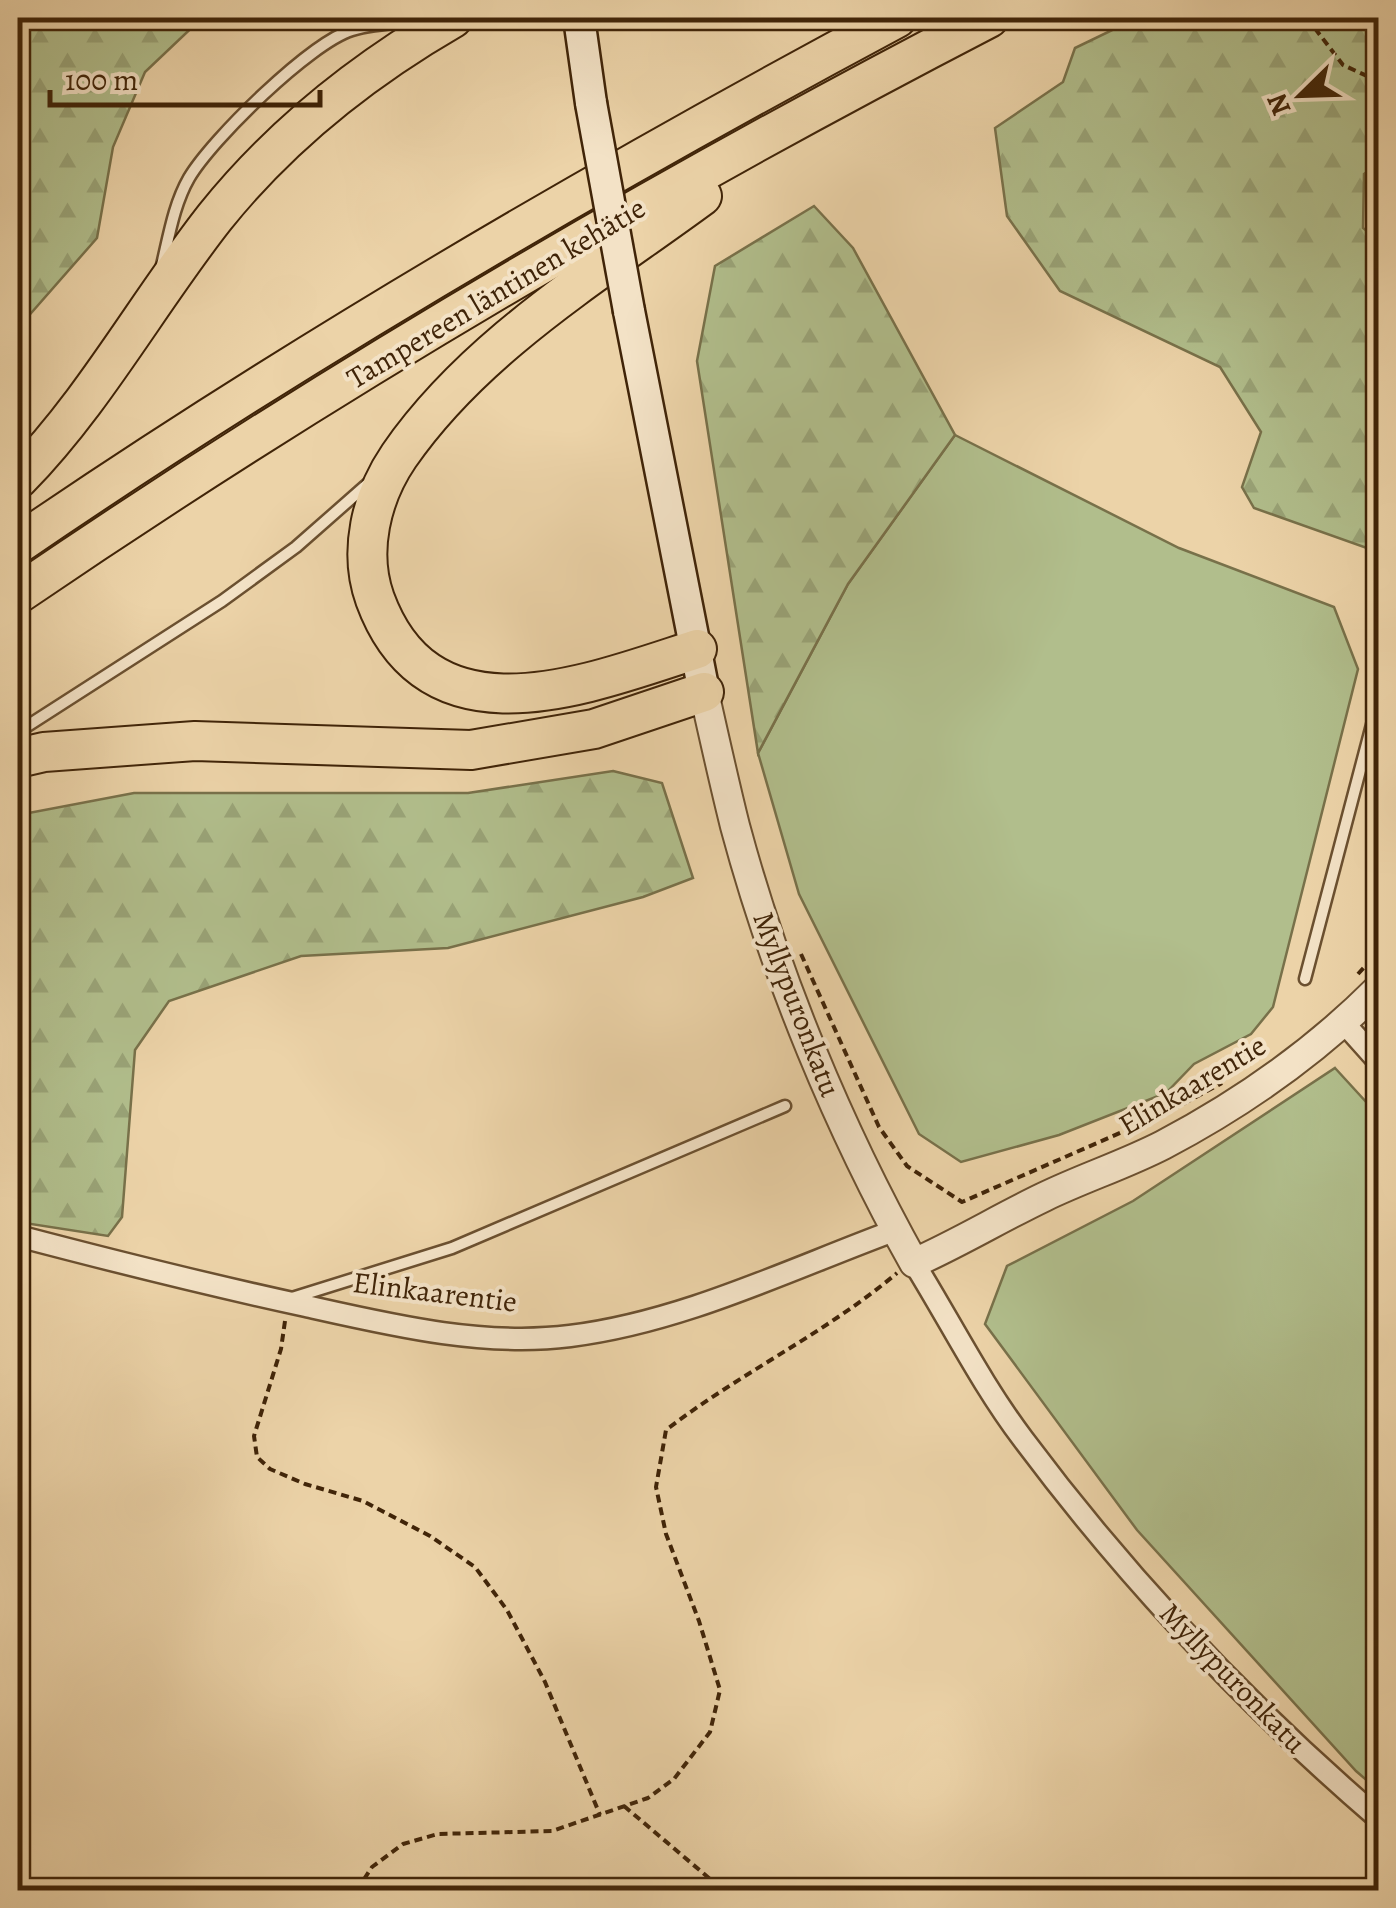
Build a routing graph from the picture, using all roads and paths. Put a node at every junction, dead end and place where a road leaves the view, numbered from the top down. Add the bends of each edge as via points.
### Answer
1 (452, 18) edge
2 (579, 18) edge
3 (896, 18) edge
4 (989, 18) edge
5 (1307, 18) edge
6 (1378, 81) edge
7 (834, 98) junction
8 (154, 300) junction
9 (397, 458) junction
10 (18, 478) edge
11 (18, 544) edge
12 (18, 594) edge
13 (696, 649) junction
14 (704, 692) junction
15 (1378, 702) edge
16 (18, 732) edge
17 (18, 758) edge
18 (797, 945) dead end
19 (1378, 952) edge
20 (1305, 979) dead end
21 (1367, 983) edge
22 (1344, 1023) junction
23 (1378, 1061) edge
24 (1222, 1082) dead end
25 (785, 1106) dead end
26 (896, 1230) junction
27 (18, 1236) edge
28 (914, 1264) junction
29 (285, 1302) junction
30 (624, 1806) junction
31 (600, 1815) junction
32 (1378, 1818) edge
33 (357, 1890) edge
34 (723, 1890) edge

1 - 8 highway via 385,59 276,150
1 - 8 lane via 349,31 264,95 188,179
2 - 13 main road, Myllypuronkatu, bridge
3 - 11 highway, Tampereen läntinen kehätie via 324,345
4 - 7 highway, Tampereen läntinen kehätie
5 - 6 path via 1344,66
7 - 9 highway via 518,331
7 - 12 highway, Tampereen läntinen kehätie via 347,381
8 - 10 highway
9 - 13 highway via 373,516 365,554 369,583 392,634 435,675 464,689 530,695 574,688
9 - 16 lane via 296,547 222,601
13 - 14 main road, Myllypuronkatu
14 - 17 highway via 594,729 472,750 195,741
14 - 26 street, Myllypuronkatu via 764,920 824,1081
15 - 20 lane
18 - 24 path via 878,1127 908,1166 962,1202
19 - 21 path
21 - 22 street, Elinkaarentie
22 - 23 street
22 - 28 street, Elinkaarentie via 1219,1114
25 - 29 lane via 452,1248
26 - 28 street, Myllypuronkatu
26 - 29 street, Elinkaarentie via 640,1323 567,1336 476,1337
27 - 29 street, Elinkaarentie
28 - 30 path via 666,1430 656,1487 720,1690 710,1732 674,1779
28 - 32 street, Myllypuronkatu via 1021,1437 1108,1544 1306,1756
29 - 31 path via 281,1350 254,1436 257,1457 305,1484 363,1501 474,1566 507,1610 544,1682
30 - 31 path
30 - 34 path
31 - 33 path via 552,1831 438,1834 402,1844

